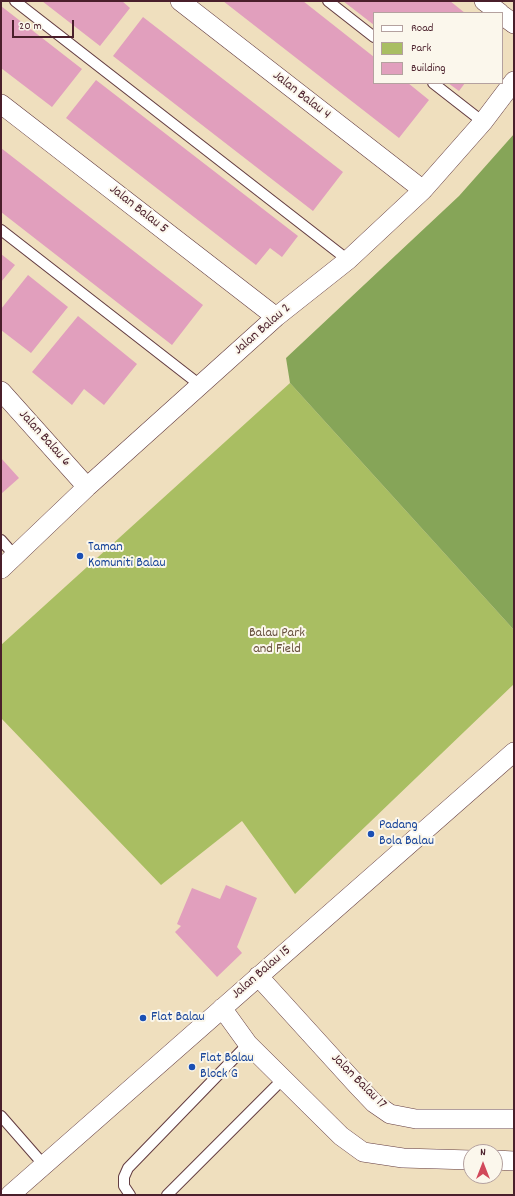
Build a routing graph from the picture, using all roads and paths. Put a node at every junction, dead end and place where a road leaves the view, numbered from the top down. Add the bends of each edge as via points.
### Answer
1 (15, 1) edge
2 (180, 1) edge
3 (328, 1) edge
4 (484, 1) edge
5 (498, 12) edge
6 (503, 16) edge
7 (514, 24) edge
8 (373, 36) edge
9 (514, 80) edge
10 (434, 84) edge
11 (1, 104) edge
12 (483, 122) junction
13 (423, 190) junction
14 (1, 230) edge
15 (348, 260) junction
16 (276, 317) junction
17 (200, 385) junction
18 (1, 391) edge
19 (87, 487) junction
20 (1, 540) edge
21 (15, 556) junction
22 (1, 569) edge
23 (514, 752) edge
24 (258, 976) junction
25 (222, 1008) junction
26 (248, 1044) junction
27 (283, 1079) junction
28 (1, 1116) edge
29 (514, 1119) edge
30 (463, 1160) edge
31 (503, 1160) edge
32 (514, 1161) edge
33 (43, 1164) junction
34 (10, 1195) edge
35 (130, 1195) edge
36 (167, 1195) edge

1 - 15 lane
2 - 13 street, Jalan Balau 4
3 - 8 lane
4 - 5 street
6 - 7 street
9 - 12 street, Jalan Balau 2
10 - 12 lane
11 - 16 street, Jalan Balau 5
12 - 13 street, Jalan Balau 2
13 - 15 street, Jalan Balau 2
14 - 17 lane
15 - 16 street, Jalan Balau 2
16 - 17 street, Jalan Balau 2
17 - 19 street, Jalan Balau 2
18 - 19 street, Jalan Balau 6
19 - 21 street, Jalan Balau 2
20 - 21 lane
21 - 22 street, Jalan Balau 2
23 - 24 street, Jalan Balau 15
24 - 25 street, Jalan Balau 15
24 - 29 street, Jalan Balau 17 via 356,1085 374,1103 390,1114 416,1119
25 - 26 street
25 - 33 street, Jalan Balau 15
26 - 27 street
26 - 35 lane via 128,1168 124,1186
27 - 30 street via 341,1136 364,1152 403,1158
27 - 36 lane
28 - 33 lane
31 - 32 street
33 - 34 street, Jalan Balau 15

